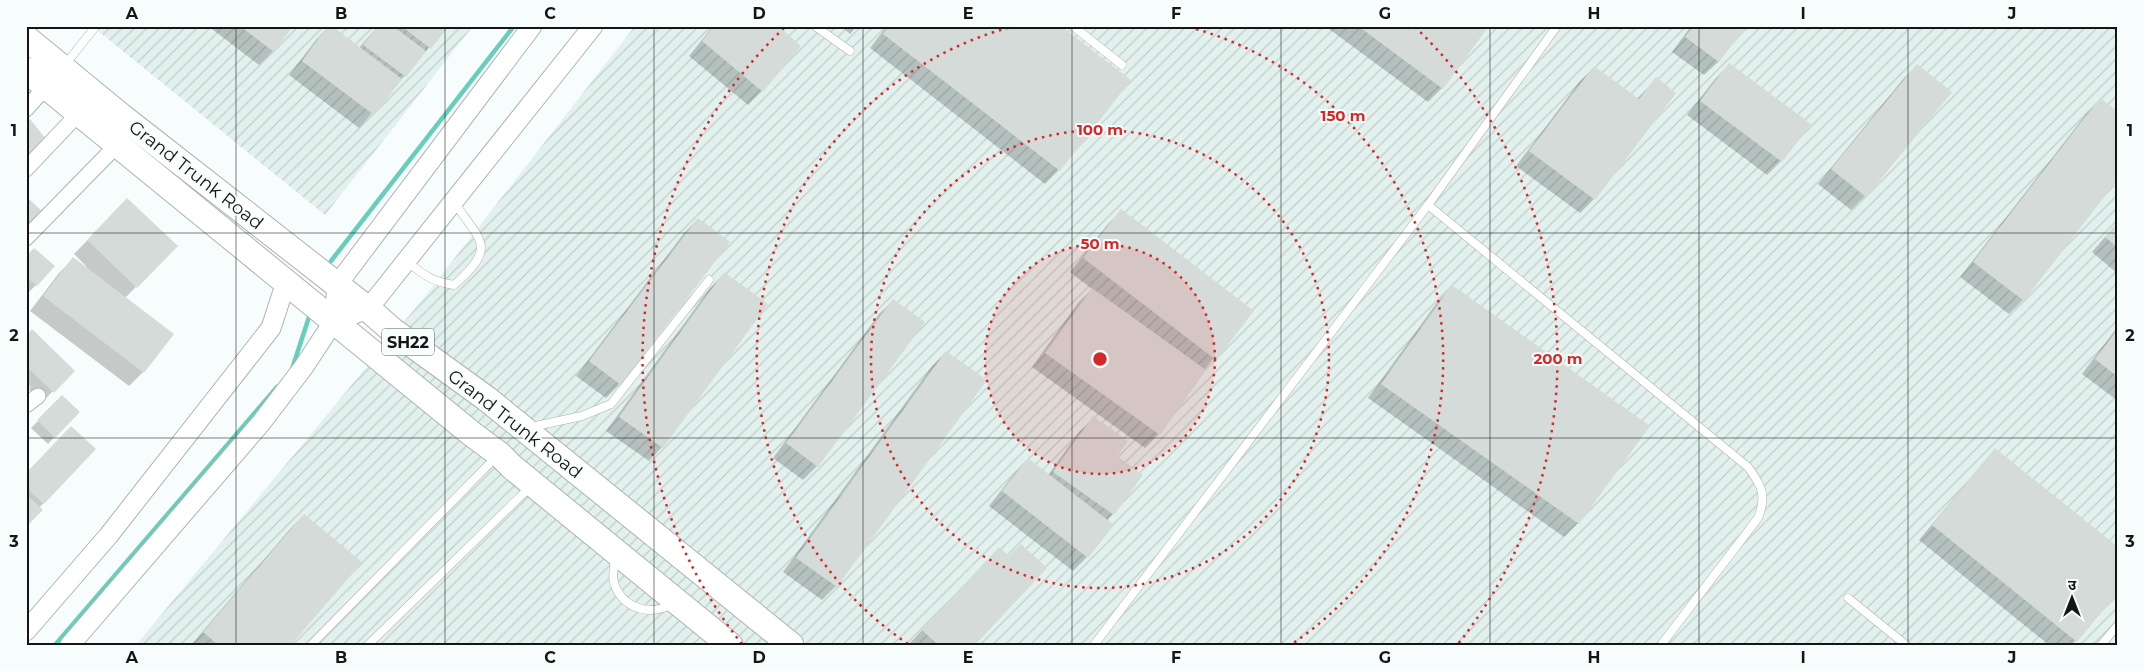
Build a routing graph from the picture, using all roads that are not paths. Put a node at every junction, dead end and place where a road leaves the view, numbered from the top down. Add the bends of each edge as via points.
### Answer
1 (96, 26) edge
2 (532, 26) edge
3 (593, 26) edge
4 (815, 26) edge
5 (1073, 26) edge
6 (1557, 26) edge
7 (26, 38) edge
8 (850, 51) dead end
9 (1122, 65) dead end
10 (63, 68) junction
11 (26, 70) edge
12 (47, 87) junction
13 (26, 109) edge
14 (79, 113) junction
15 (117, 145) junction
16 (26, 169) edge
17 (454, 202) junction
18 (1428, 205) junction
19 (26, 238) edge
20 (406, 261) junction
21 (709, 280) dead end
22 (286, 282) junction
23 (337, 285) junction
24 (368, 308) junction
25 (334, 321) junction
26 (524, 429) junction
27 (499, 454) junction
28 (533, 484) junction
29 (630, 515) junction
30 (612, 548) junction
31 (1848, 598) dead end
32 (751, 613) junction
33 (2118, 625) edge
34 (26, 631) edge
35 (729, 644) edge
36 (70, 645) edge
37 (311, 645) edge
38 (368, 645) edge
39 (790, 645) edge
40 (1094, 645) edge
41 (1660, 645) edge
42 (1906, 645) edge
43 (2101, 645) edge

1 - 10 lane
2 - 23 street
3 - 17 street
4 - 8 lane
5 - 9 lane
6 - 18 lane
7 - 10 highway, Grand Trunk Road / SH22
10 - 12 street
10 - 23 highway, Grand Trunk Road / SH22
11 - 12 highway, Grand Trunk Road / SH22
12 - 13 street
12 - 14 highway, Grand Trunk Road / SH22
14 - 15 highway, Grand Trunk Road / SH22
14 - 16 street
15 - 19 street
15 - 22 highway, Grand Trunk Road / SH22
17 - 20 street
17 - 20 lane via 482,243 481,253 472,269 454,285 429,279
18 - 40 lane
18 - 41 lane via 1748,467 1758,481 1763,494 1758,518
20 - 24 street
21 - 26 lane via 611,404 582,416
22 - 25 highway, Grand Trunk Road / SH22
22 - 34 street via 270,328 109,535
23 - 24 highway, Grand Trunk Road / SH22
23 - 25 street
24 - 25 street
24 - 26 highway, Grand Trunk Road / SH22 via 392,330
25 - 27 highway, Grand Trunk Road / SH22
25 - 36 street via 304,368 261,423
26 - 29 highway, Grand Trunk Road / SH22
27 - 28 highway, Grand Trunk Road / SH22
27 - 37 lane
28 - 30 highway, Grand Trunk Road / SH22
28 - 38 lane
29 - 30 highway
29 - 32 highway, Grand Trunk Road / SH22
30 - 35 highway, Grand Trunk Road / SH22
31 - 42 lane
32 - 35 highway
32 - 39 highway, Grand Trunk Road / SH22
33 - 43 lane

